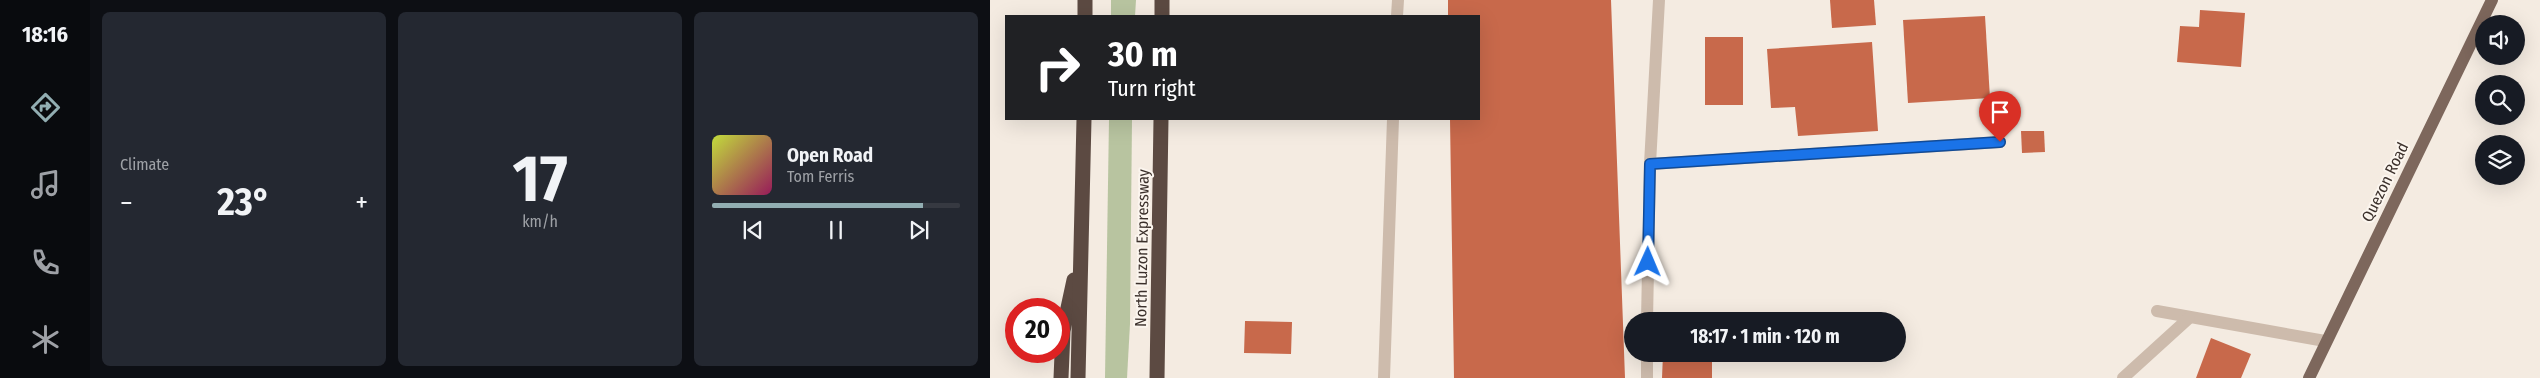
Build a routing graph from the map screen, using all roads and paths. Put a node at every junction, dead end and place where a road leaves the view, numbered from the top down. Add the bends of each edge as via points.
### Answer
1 (1085, 0) edge
2 (1162, 0) edge
3 (1398, 0) edge
4 (1659, 0) edge
5 (2492, 0) edge
6 (1085, 15) edge
7 (1162, 15) edge
8 (1397, 15) edge
9 (1084, 120) edge
10 (1161, 120) edge
11 (1394, 120) edge
12 (2000, 142) dead end
13 (1650, 164) junction
14 (1082, 247) junction
15 (2157, 311) dead end
16 (1647, 312) edge
17 (2189, 318) junction
18 (2325, 341) junction
19 (1647, 362) edge
20 (1061, 378) edge
21 (1078, 378) edge
22 (1157, 378) edge
23 (1384, 378) edge
24 (1646, 378) edge
25 (2123, 378) edge
26 (2309, 378) edge

1 - 6 highway
2 - 7 highway
3 - 8 lane
4 - 13 lane
5 - 18 main road, Quezon Road
9 - 14 highway
10 - 22 highway, North Luzon Expressway
11 - 23 lane
12 - 13 lane
13 - 16 lane
14 - 20 highway via 1062,331
14 - 21 highway
15 - 17 lane
17 - 18 lane
17 - 25 lane
18 - 26 main road, Quezon Road
19 - 24 lane

